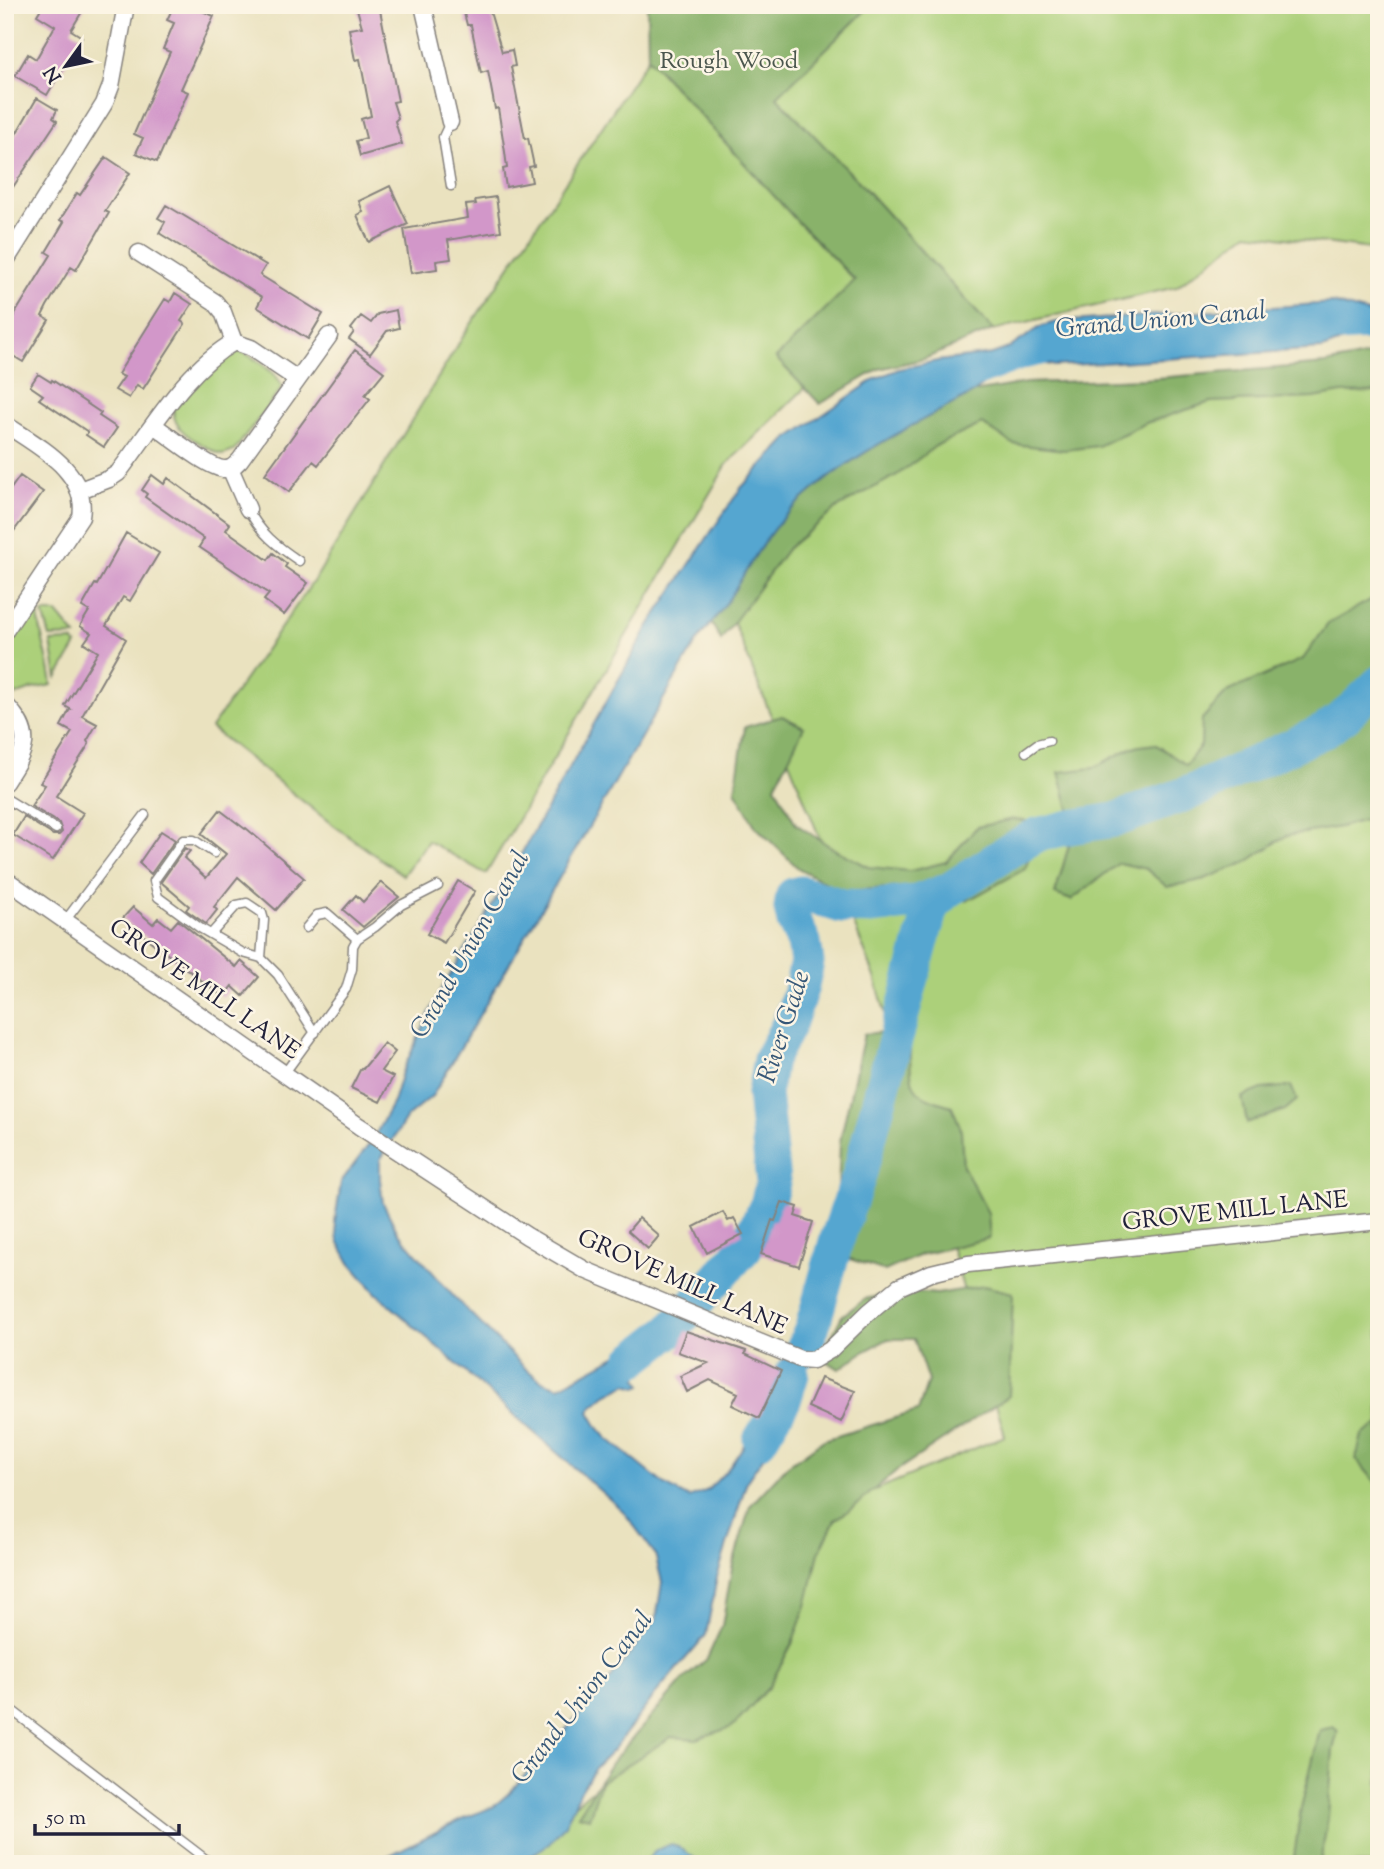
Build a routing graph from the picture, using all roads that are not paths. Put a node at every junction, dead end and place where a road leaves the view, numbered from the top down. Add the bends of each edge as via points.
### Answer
1 (126, 5) edge
2 (423, 5) edge
3 (450, 122) joint
4 (451, 186) dead end
5 (10, 242) edge
6 (139, 253) dead end
7 (5, 262) edge
8 (329, 337) dead end
9 (234, 341) junction
10 (297, 379) junction
11 (5, 424) edge
12 (155, 426) junction
13 (230, 468) junction
14 (80, 490) junction
15 (248, 509) joint
16 (299, 561) dead end
17 (5, 631) edge
18 (5, 705) edge
19 (1049, 741) dead end
20 (1026, 752) dead end
21 (5, 782) edge
22 (5, 798) edge
23 (145, 815) dead end
24 (56, 829) dead end
25 (214, 853) dead end
26 (5, 879) edge
27 (438, 887) dead end
28 (65, 921) junction
29 (306, 928) dead end
30 (211, 934) junction
31 (357, 939) junction
32 (261, 958) junction
33 (315, 1033) junction
34 (284, 1074) junction
35 (1379, 1221) edge
36 (5, 1705) edge
37 (212, 1864) edge

1 - 5 street via 104,104
2 - 3 street
3 - 4 lane via 443,137
5 - 7 street
6 - 9 street via 215,302
8 - 10 street
9 - 10 street
9 - 12 street via 209,358 168,404
10 - 13 street
11 - 14 street via 54,459
12 - 13 street via 210,464
12 - 14 street via 109,480
13 - 15 street
14 - 17 street via 81,517
15 - 16 lane via 266,536
18 - 21 street via 21,722 24,740 19,761
19 - 20 lane
22 - 24 lane
23 - 28 lane
25 - 30 lane via 194,840 183,840 154,881 158,897
26 - 28 street, GROVE MILL LANE
27 - 31 lane via 401,905
28 - 34 street, GROVE MILL LANE
29 - 31 lane via 317,915 327,913
30 - 32 lane
30 - 32 lane via 237,905 247,903 264,920
31 - 33 lane via 346,989
32 - 33 lane via 278,975
33 - 34 lane
34 - 35 street, GROVE MILL LANE via 585,1270 800,1359 813,1360 830,1350 899,1287 943,1270 981,1262
36 - 37 lane

